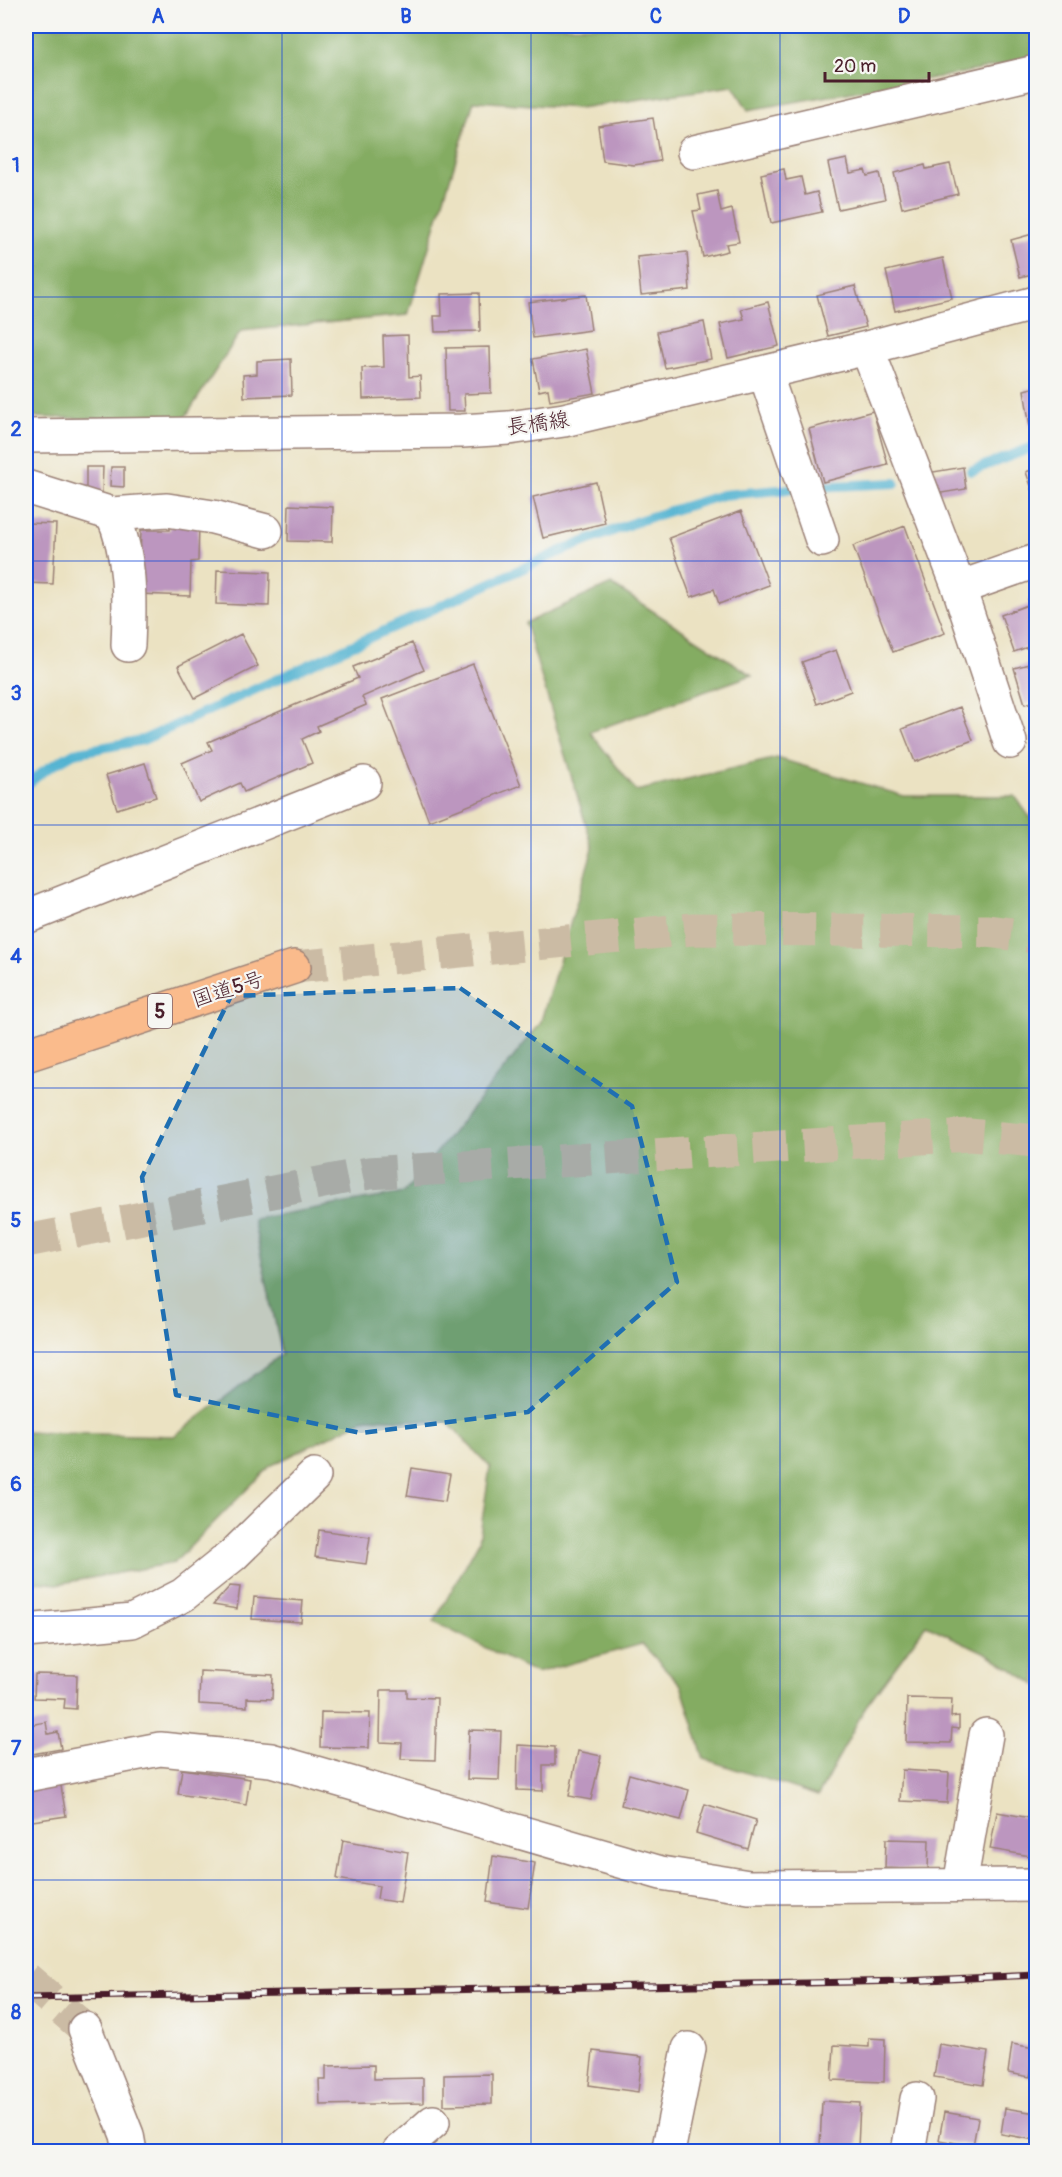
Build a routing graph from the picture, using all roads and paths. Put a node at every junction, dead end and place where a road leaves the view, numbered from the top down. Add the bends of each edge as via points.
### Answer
1 (1036, 72) edge
2 (694, 152) dead end
3 (1036, 303) edge
4 (867, 348) junction
5 (765, 372) junction
6 (26, 436) edge
7 (26, 487) edge
8 (112, 514) junction
9 (266, 531) dead end
10 (822, 540) dead end
11 (1036, 561) edge
12 (959, 588) junction
13 (128, 645) dead end
14 (1010, 742) dead end
15 (364, 783) dead end
16 (26, 917) edge
17 (294, 967) tunnel mouth
18 (26, 1055) edge
19 (314, 1476) dead end
20 (26, 1631) edge
21 (986, 1735) dead end
22 (26, 1775) edge
23 (1036, 1885) edge
24 (960, 1886) junction
25 (85, 2029) tunnel mouth
26 (688, 2049) dead end
27 (917, 2099) dead end
28 (433, 2122) dead end
29 (130, 2151) edge
30 (399, 2151) edge
31 (668, 2151) edge
32 (908, 2151) edge

1 - 2 street
3 - 4 street, 長橋線
4 - 5 street, 長橋線
4 - 12 street
5 - 6 street, 長橋線 via 564,420 510,428
5 - 10 street
7 - 8 street
8 - 9 street via 167,510
8 - 13 street via 121,532 130,594
11 - 12 street
12 - 14 street
15 - 16 street
17 - 18 highway, 国道5号 / 5
19 - 20 street via 233,1555 183,1595 132,1621
21 - 24 street
22 - 24 street via 160,1749 271,1760 661,1873 749,1887
23 - 24 street
25 - 29 street
26 - 31 street
27 - 32 street
28 - 30 street

